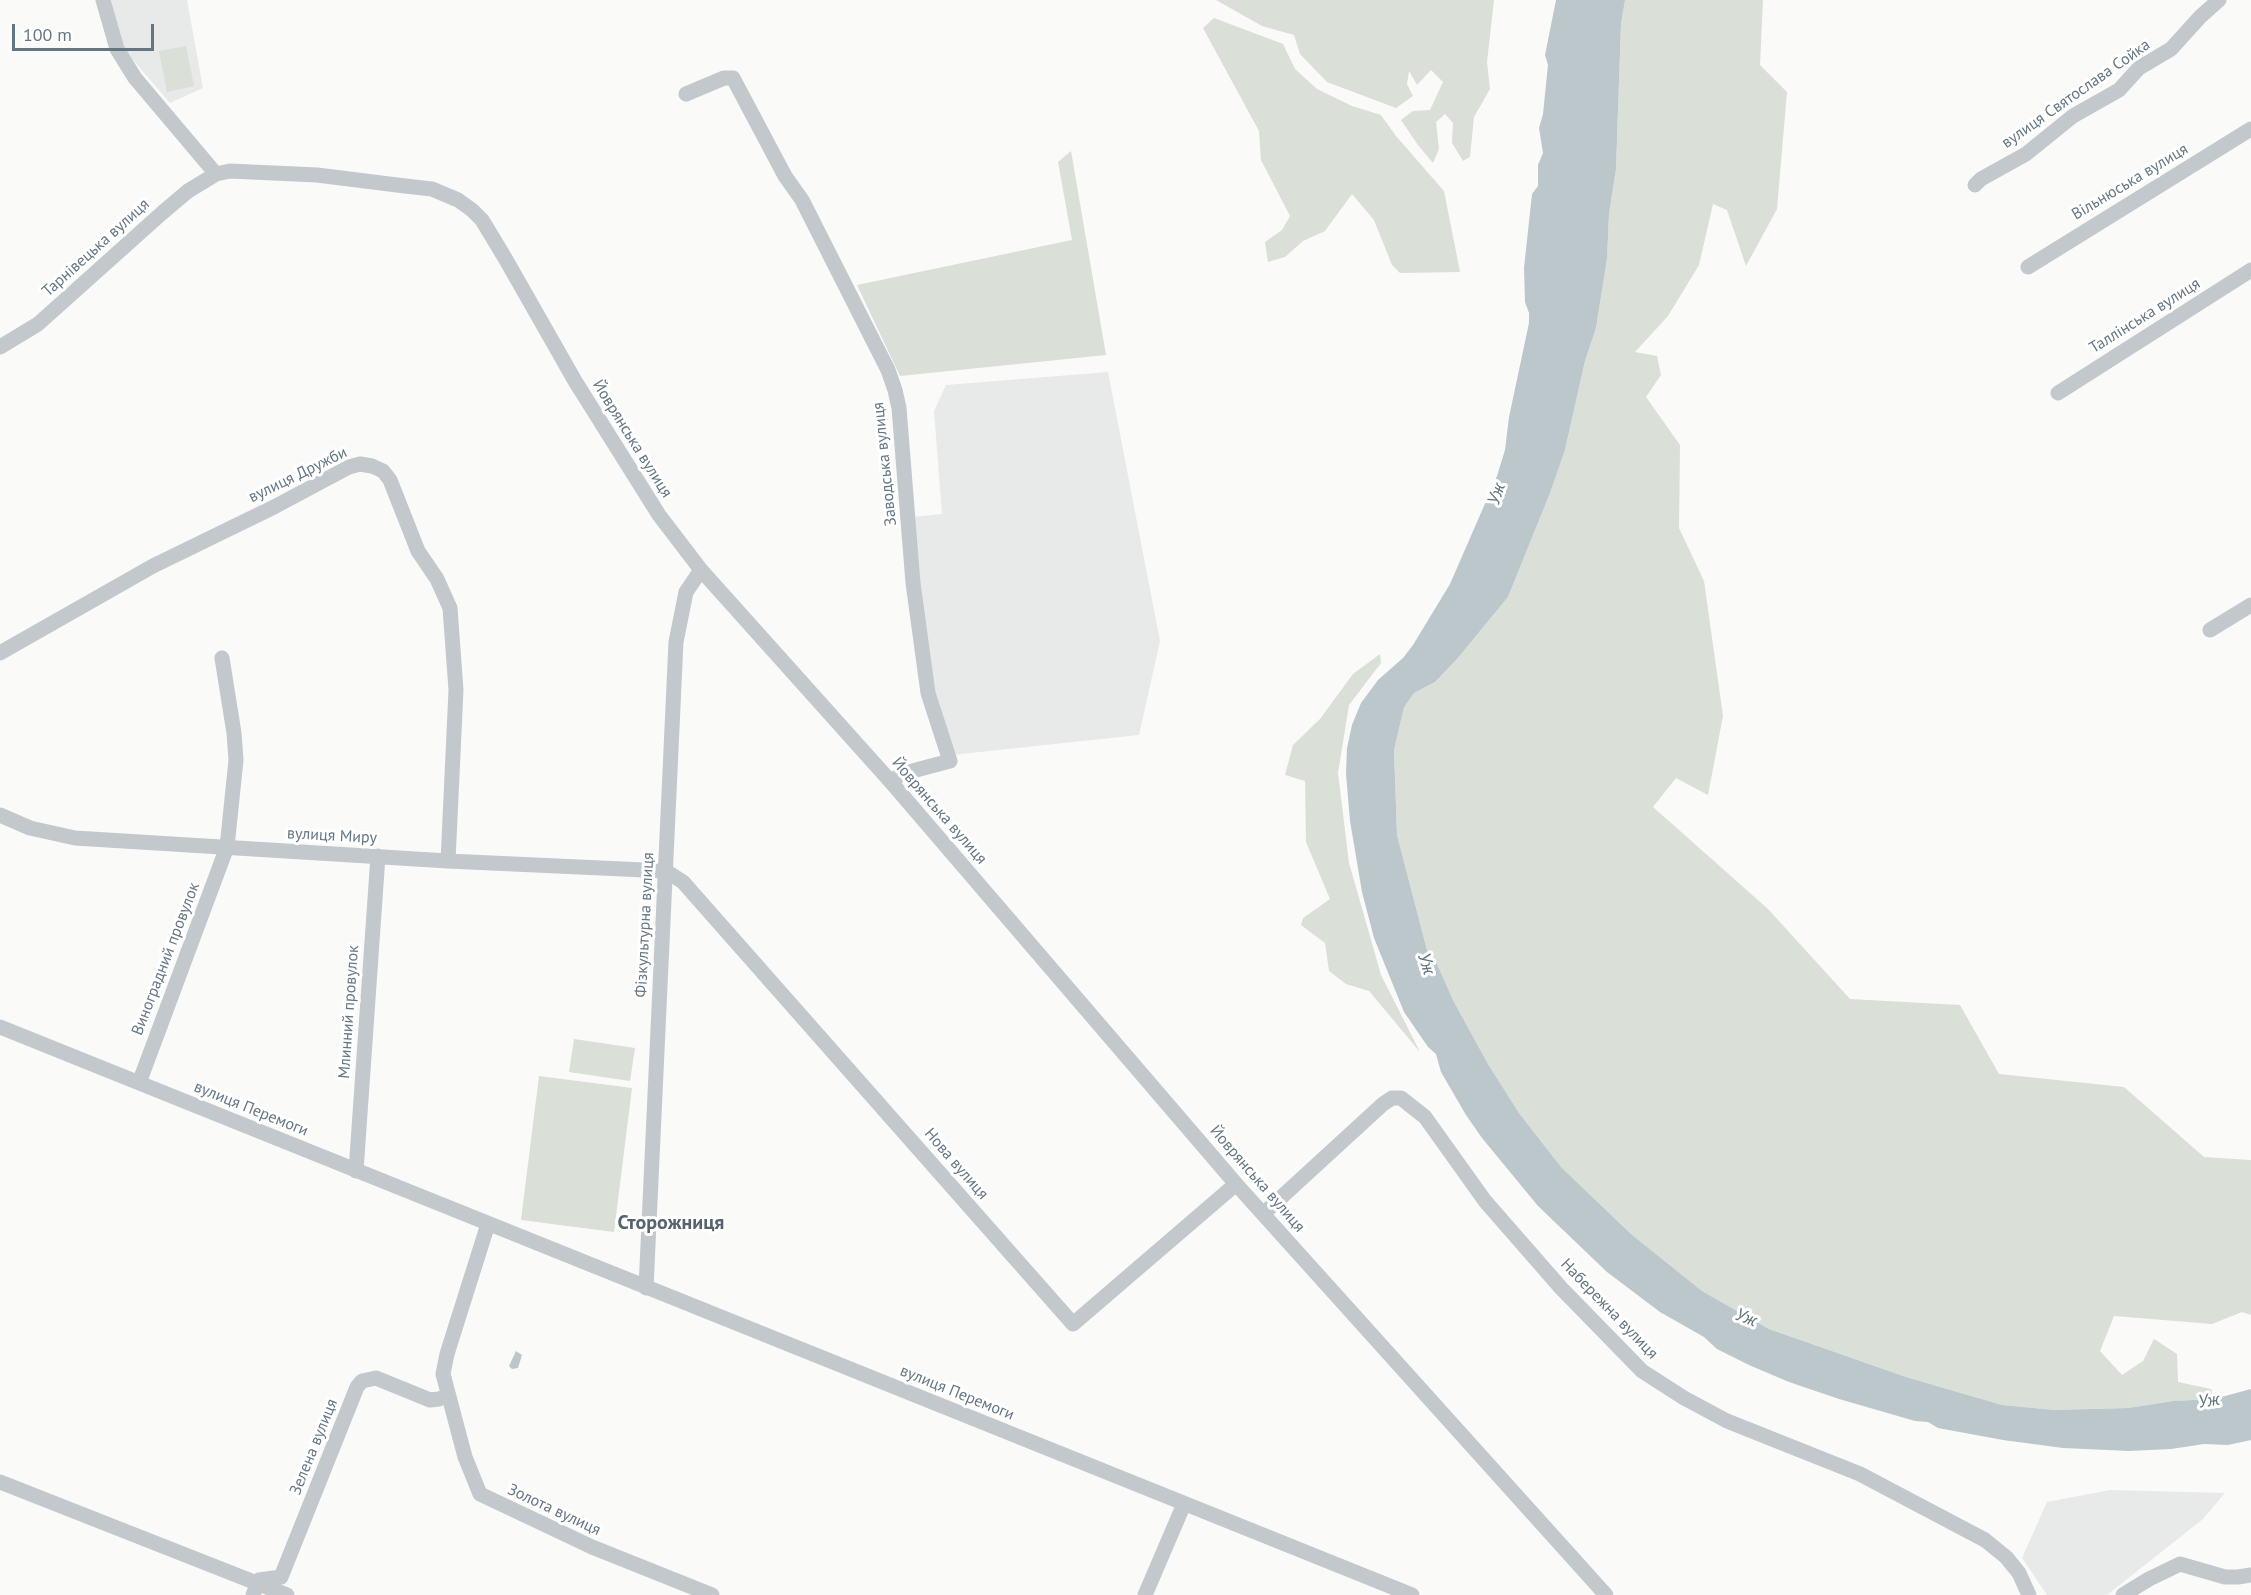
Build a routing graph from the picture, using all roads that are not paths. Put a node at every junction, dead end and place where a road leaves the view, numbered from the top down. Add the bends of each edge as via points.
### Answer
1 (103, 0) edge
2 (2219, 0) edge
3 (686, 94) dead end
4 (2251, 129) edge
5 (216, 174) junction
6 (1976, 185) dead end
7 (2028, 267) dead end
8 (2251, 270) edge
9 (0, 347) edge
10 (2058, 393) dead end
11 (701, 570) junction
12 (2251, 605) edge
13 (2210, 630) dead end
14 (0, 653) edge
15 (222, 658) dead end
16 (891, 782) junction
17 (0, 815) edge
18 (227, 847) junction
19 (378, 856) junction
20 (448, 861) junction
21 (666, 871) junction
22 (0, 1027) edge
23 (139, 1083) junction
24 (356, 1171) junction
25 (1236, 1184) junction
26 (1263, 1214) junction
27 (488, 1224) junction
28 (646, 1288) junction
29 (448, 1395) junction
30 (0, 1482) edge
31 (1184, 1503) junction
32 (2251, 1575) edge
33 (255, 1590) edge
34 (2024, 1593) edge
35 (287, 1595) edge
36 (712, 1595) edge
37 (1145, 1595) edge
38 (1412, 1595) edge
39 (1606, 1595) edge
40 (2123, 1595) edge

1 - 5 street via 117,49 135,78
2 - 6 street, вулиця Святослава Сойка via 2171,49 2139,68 2119,90 2073,116 2026,154
3 - 16 street, Заводська вулиця via 733,78 802,200 895,390 913,583 928,693 950,761 902,774
4 - 7 street, Вільнюська вулиця
5 - 9 street, Тарнівецька вулиця via 188,191 38,324
5 - 11 street, Йоврянська вулиця via 230,171 317,175 424,188 458,200 472,210 482,220 574,381 658,515
8 - 10 street, Таллінська вулиця
11 - 16 street, Йоврянська вулиця
11 - 21 street, Фізкультурна вулиця via 686,592 676,642
12 - 13 street
14 - 20 street, вулиця Дружби via 153,566 349,467 360,464 383,471 418,551 450,608 456,690
15 - 18 street, Виноградний провулок via 236,760
16 - 25 street, Йоврянська вулиця
17 - 18 street, вулиця Миру via 30,828 75,838
18 - 19 street, вулиця Миру
18 - 23 street, Виноградний провулок
19 - 20 street, вулиця Миру
19 - 24 street, Млинний провулок
20 - 21 street, вулиця Миру
21 - 25 street, Нова вулиця via 683,882 1073,1324
21 - 28 street, Фізкультурна вулиця
22 - 23 street, вулиця Перемоги
23 - 24 street, вулиця Перемоги
24 - 27 street, вулиця Перемоги
25 - 26 street, Йоврянська вулиця
26 - 34 street, Набережна вулиця via 1383,1104 1401,1098 1425,1117 1485,1201 1561,1288 1642,1371 1727,1421 1860,1474 1985,1540 2019,1573
26 - 39 street, Йоврянська вулиця
27 - 28 street, вулиця Перемоги
27 - 29 street via 447,1354 443,1374
28 - 31 street, вулиця Перемоги
29 - 33 street, Зелена вулиця via 430,1400 376,1378 362,1381 281,1577 259,1580
29 - 36 street, Золота вулиця via 480,1494 571,1539
30 - 33 street
31 - 37 street
31 - 38 street, вулиця Перемоги
32 - 40 street via 2225,1577 2180,1564
33 - 35 street

